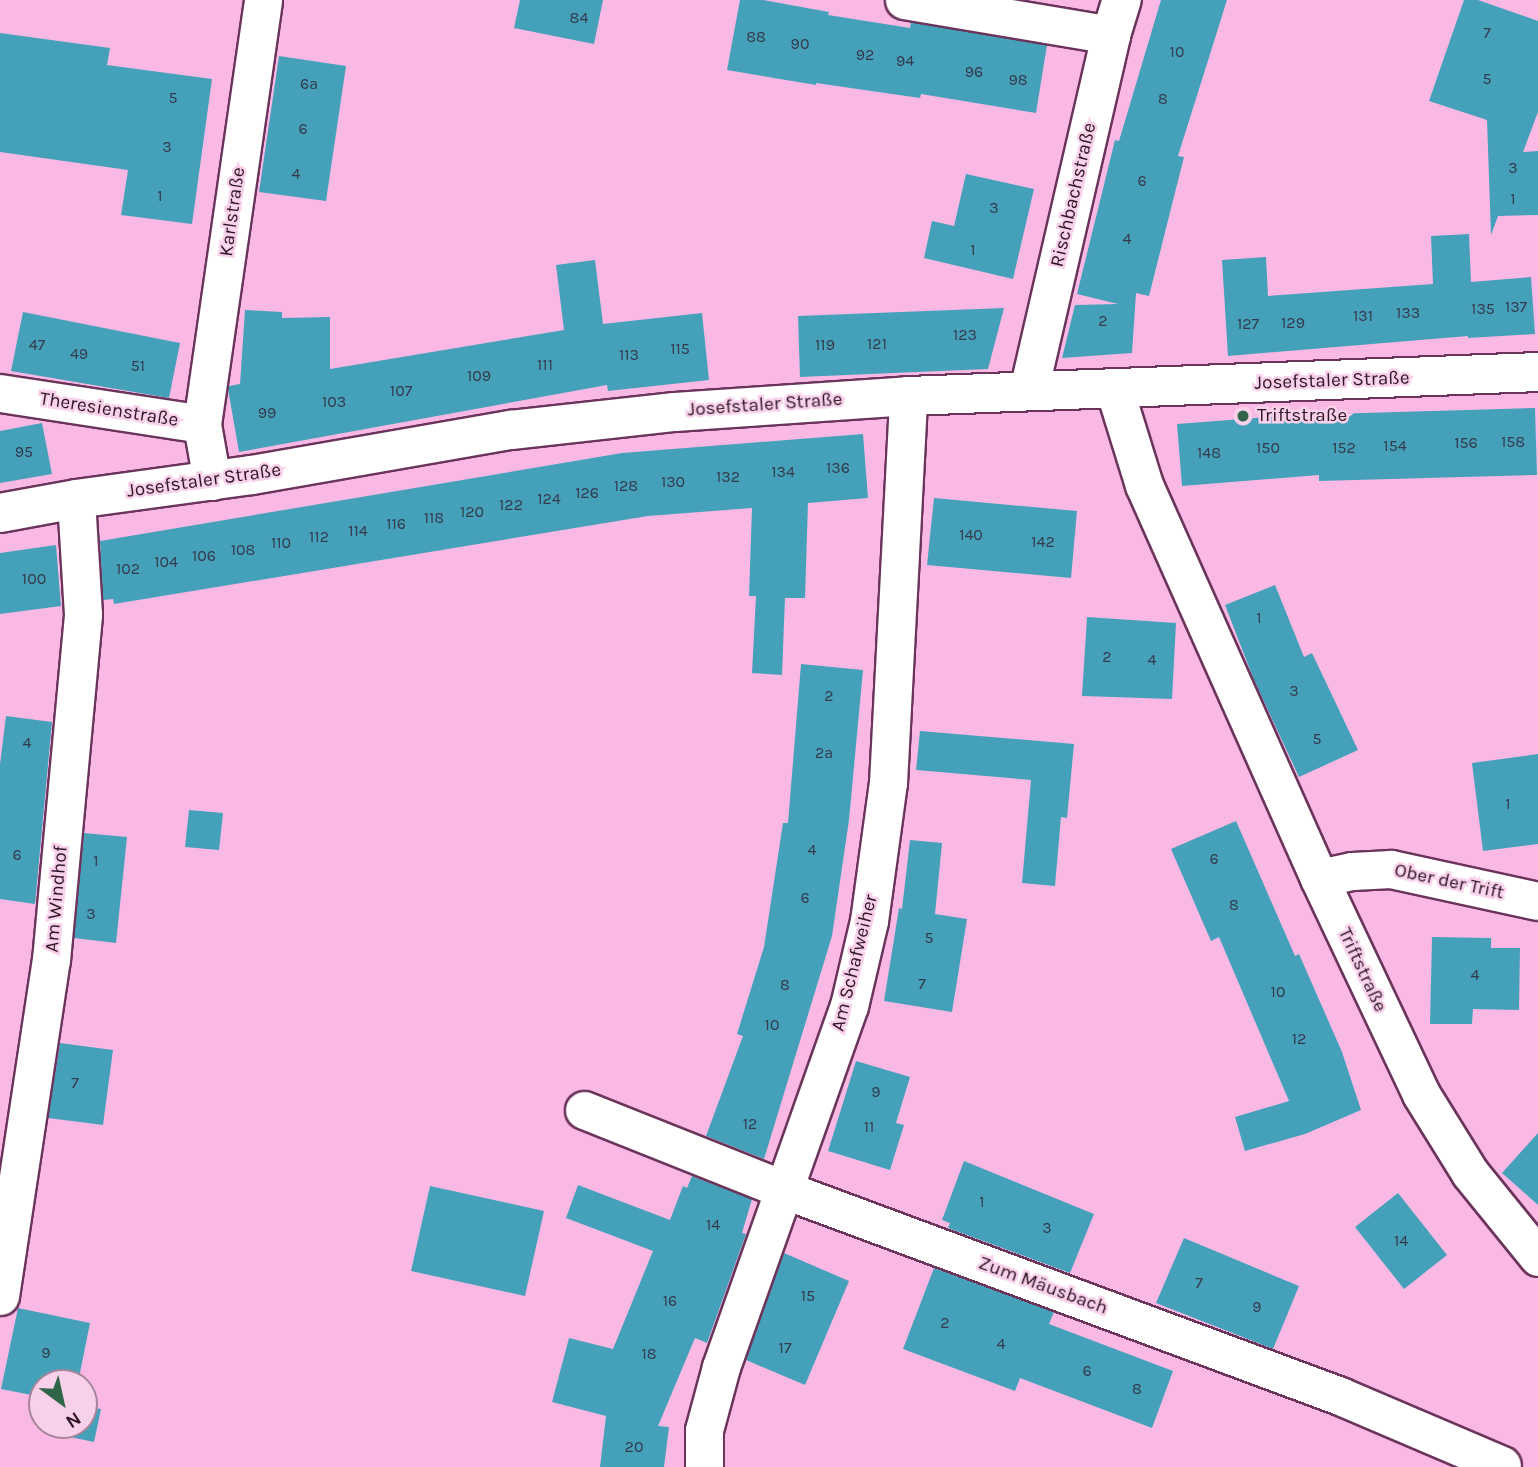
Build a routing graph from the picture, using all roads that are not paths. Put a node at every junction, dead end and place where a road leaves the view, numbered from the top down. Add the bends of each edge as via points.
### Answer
1 (264, 0) edge
2 (904, 0) edge
3 (1116, 17) edge
4 (1538, 372) edge
5 (1114, 388) junction
6 (1029, 391) junction
7 (0, 393) edge
8 (908, 396) junction
9 (202, 424) junction
10 (212, 481) junction
11 (76, 499) junction
12 (0, 513) edge
13 (1319, 878) junction
14 (1538, 901) edge
15 (584, 1111) dead end
16 (785, 1190) junction
17 (1538, 1257) edge
18 (0, 1296) edge
19 (1502, 1465) dead end
20 (704, 1467) edge

1 - 9 street, Karlstraße
2 - 3 street
3 - 6 street, Rischbachstraße
4 - 5 street, Josefstaler Straße
5 - 6 street, Josefstaler Straße
5 - 13 street, Triftstraße via 1144,485
6 - 8 street, Josefstaler Straße
7 - 9 street, Theresienstraße
8 - 10 street, Josefstaler Straße via 675,412 511,430
8 - 16 street, Am Schafweiher via 888,783 869,921 849,1006
9 - 10 street, Theresienstraße
10 - 11 street, Josefstaler Straße
11 - 12 street, Josefstaler Straße
11 - 18 street, Am Windhof via 83,614 51,960
13 - 14 street, Ober der Trift via 1391,869
13 - 17 street, Triftstraße via 1421,1094 1470,1173
15 - 16 street, Zum Mäusbach
16 - 19 street, Zum Mäusbach via 1340,1396
16 - 20 street, Am Schafweiher via 721,1367 704,1430

